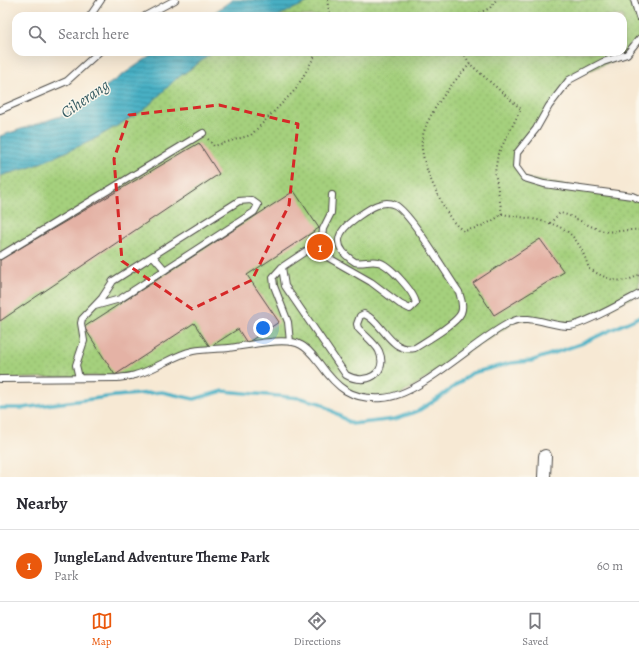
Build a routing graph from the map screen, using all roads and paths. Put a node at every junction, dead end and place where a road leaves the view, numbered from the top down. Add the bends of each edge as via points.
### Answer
1 (101, 0) edge
2 (175, 0) edge
3 (327, 0) edge
4 (496, 0) edge
5 (634, 0) edge
6 (93, 12) edge
7 (152, 12) edge
8 (329, 12) edge
9 (481, 12) edge
10 (639, 17) edge
11 (639, 39) edge
12 (627, 54) edge
13 (93, 56) edge
14 (315, 56) edge
15 (465, 56) edge
16 (621, 56) edge
17 (470, 64) junction
18 (0, 110) edge
19 (203, 133) joint
20 (332, 195) dead end
21 (639, 199) edge
22 (502, 214) junction
23 (550, 223) junction
24 (639, 230) edge
25 (306, 251) junction
26 (0, 256) edge
27 (153, 256) junction
28 (282, 268) junction
29 (165, 270) junction
30 (639, 274) edge
31 (639, 294) edge
32 (95, 306) junction
33 (290, 342) junction
34 (79, 378) junction
35 (0, 379) edge
36 (545, 456) dead end
37 (544, 477) edge

1 - 6 lane
2 - 7 lane
3 - 8 path
4 - 9 path via 490,8
5 - 10 lane
11 - 12 lane
13 - 18 lane via 68,81
14 - 19 path via 296,89 251,135 214,146
15 - 17 path
16 - 21 lane via 603,62 569,80 517,153 516,167 524,178 544,184
17 - 22 path via 521,109 498,154 496,172
17 - 22 path via 451,85 426,123 421,148 430,180 455,226 464,232 479,228
19 - 26 lane
20 - 25 lane via 330,218 323,229 322,238
22 - 23 path
23 - 24 path via 560,214 606,232
23 - 30 path via 572,235 582,250 589,269 611,280 625,281
25 - 28 lane
25 - 28 lane via 322,254 372,282 410,309 416,303 414,295 385,265 375,261 355,262 343,252 339,242 343,228 370,208 386,203 396,205 413,225 459,292 461,314 450,324 410,349 397,345 371,317 364,314 360,316 358,328 379,351 380,362 377,374 371,378 355,379 346,375 285,286
27 - 29 lane
27 - 29 lane via 239,201 251,200 258,205 254,212
27 - 32 lane via 113,281
28 - 33 lane via 273,277 273,281 288,322
29 - 32 lane via 120,299
31 - 33 lane via 572,326 524,319 512,322 400,395 383,398 366,398 350,394 332,381 315,357 301,344
32 - 34 lane via 81,323 84,341 76,365
33 - 34 lane via 261,342 193,351 135,375 117,378
34 - 35 lane
36 - 37 street

